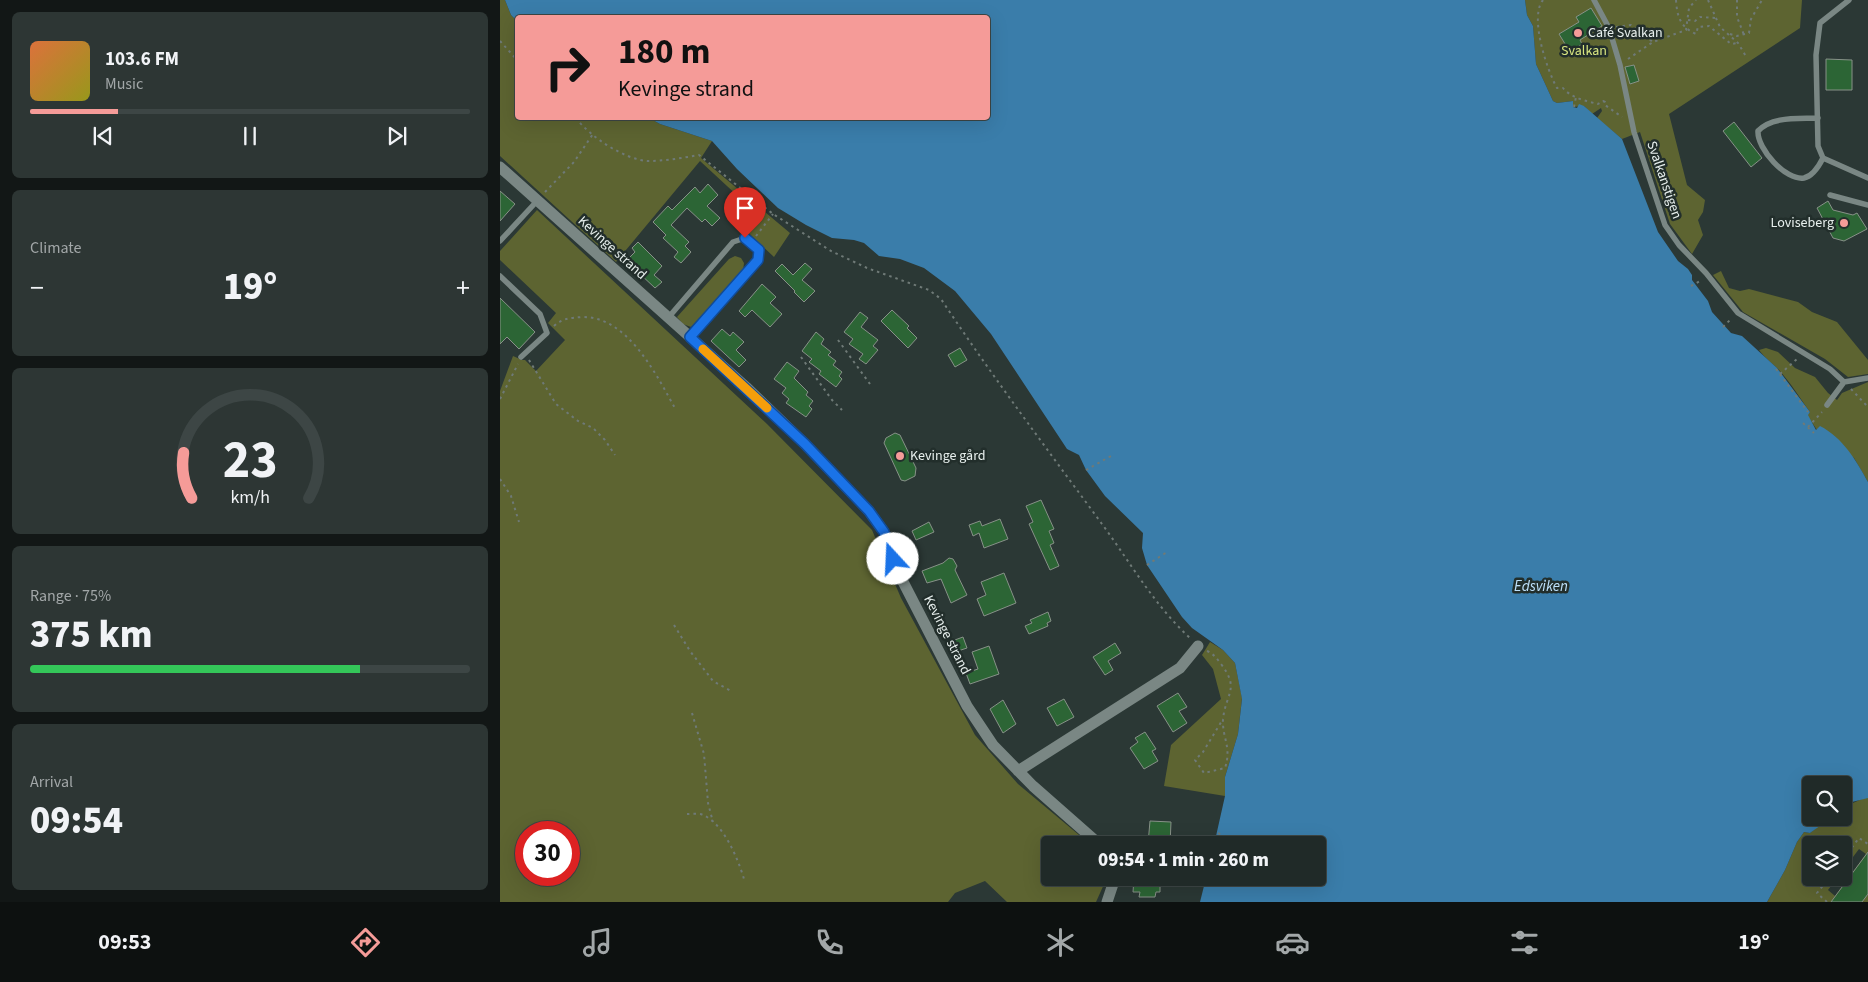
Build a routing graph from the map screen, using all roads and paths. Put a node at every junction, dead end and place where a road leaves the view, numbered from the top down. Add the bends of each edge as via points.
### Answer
1 (1543, 0) edge
2 (1594, 0) edge
3 (1676, 0) edge
4 (1696, 0) edge
5 (1708, 0) edge
6 (1737, 0) edge
7 (1762, 0) edge
8 (1849, 0) edge
9 (1716, 18) junction
10 (1688, 20) junction
11 (1608, 28) junction
12 (1686, 30) junction
13 (1728, 33) junction
14 (1744, 35) junction
15 (500, 41) edge
16 (1653, 42) junction
17 (1738, 43) junction
18 (515, 58) edge
19 (1746, 58) dead end
20 (1620, 65) junction
21 (1576, 97) junction
22 (1574, 107) dead end
23 (1818, 118) junction
24 (578, 120) edge
25 (1634, 132) junction
26 (592, 134) junction
27 (1823, 158) junction
28 (500, 167) edge
29 (1868, 178) edge
30 (1830, 195) dead end
31 (537, 201) junction
32 (1868, 205) edge
33 (773, 214) junction
34 (500, 241) edge
35 (751, 243) junction
36 (500, 276) edge
37 (1702, 279) dead end
38 (1691, 286) dead end
39 (668, 318) junction
40 (1728, 322) dead end
41 (1723, 327) dead end
42 (547, 333) junction
43 (690, 337) junction
44 (838, 340) dead end
45 (523, 355) junction
46 (801, 358) dead end
47 (1794, 363) dead end
48 (1776, 369) dead end
49 (1780, 374) junction
50 (1868, 378) edge
51 (1844, 382) junction
52 (870, 384) dead end
53 (500, 399) edge
54 (1827, 405) joint
55 (1868, 406) edge
56 (676, 410) dead end
57 (842, 410) dead end
58 (1808, 412) dead end
59 (1803, 423) dead end
60 (1808, 428) junction
61 (1814, 433) dead end
62 (615, 454) dead end
63 (1111, 456) dead end
64 (1086, 470) dead end
65 (500, 479) edge
66 (519, 522) dead end
67 (1166, 552) dead end
68 (1147, 565) dead end
69 (674, 625) dead end
70 (1198, 646) junction
71 (731, 691) dead end
72 (692, 713) dead end
73 (1223, 719) junction
74 (1018, 771) junction
75 (687, 814) dead end
76 (713, 822) junction
77 (1218, 833) dead end
78 (1090, 836) edge
79 (1223, 836) edge
80 (1868, 844) edge
81 (1852, 847) edge
82 (744, 879) dead end
83 (1113, 886) edge
84 (1822, 886) edge
85 (1107, 902) edge
86 (1827, 902) edge

1 - 21 path via 1537,15 1542,55 1557,88 1563,88
2 - 11 lane, Svalkanstigen
3 - 12 path via 1677,16
4 - 10 path via 1689,8
5 - 9 path
6 - 14 path via 1737,17
7 - 14 path via 1750,30
8 - 23 lane via 1820,23 1816,55
9 - 10 path
9 - 13 path
10 - 12 path
11 - 16 path via 1631,25
11 - 20 lane, Svalkanstigen
12 - 16 path
12 - 17 path via 1696,34 1698,27 1709,26 1731,44
13 - 14 path
13 - 17 path
15 - 18 path
16 - 20 path
17 - 19 path
20 - 25 lane, Svalkanstigen
21 - 22 path
21 - 25 path via 1598,104 1605,102
23 - 27 lane via 1818,146
23 - 27 lane via 1765,124 1758,131 1758,140 1771,160 1797,178 1812,174
24 - 26 path
25 - 51 lane, Svalkanstigen via 1665,225 1679,245 1738,313
26 - 31 path via 574,162
26 - 33 path via 614,150 646,161 699,155
27 - 29 lane
28 - 31 street, Kevinge strand
30 - 32 lane
31 - 34 lane
31 - 39 street, Kevinge strand
33 - 35 path
33 - 70 path via 831,251 930,290 941,299 1140,580
35 - 39 lane via 745,238 733,242
35 - 43 lane via 759,250 758,260
36 - 42 lane via 540,314
37 - 38 path
39 - 43 street, Kevinge strand
40 - 41 path
42 - 45 lane
42 - 56 path via 568,318 588,317 614,325 653,368
43 - 74 street, Kevinge strand via 805,444 869,511 884,532 898,572 967,706 993,745
44 - 52 path
45 - 53 path
45 - 62 path via 556,404 593,428
46 - 57 path
47 - 49 path
48 - 49 path
49 - 58 path
50 - 51 lane
51 - 54 lane
51 - 55 path
54 - 60 path
59 - 60 path
60 - 61 path
63 - 64 path
65 - 66 path via 511,496
67 - 68 path
69 - 71 path via 713,682
70 - 73 path via 1213,654 1230,676 1231,690
70 - 74 street via 1180,668
72 - 76 path via 704,754
73 - 73 path via 1195,760 1204,773 1225,768 1229,756
74 - 78 street, Kevinge strand
75 - 76 path via 702,814
76 - 82 path via 736,855
77 - 79 path
80 - 81 path via 1859,838
83 - 85 street
84 - 86 path via 1817,893

